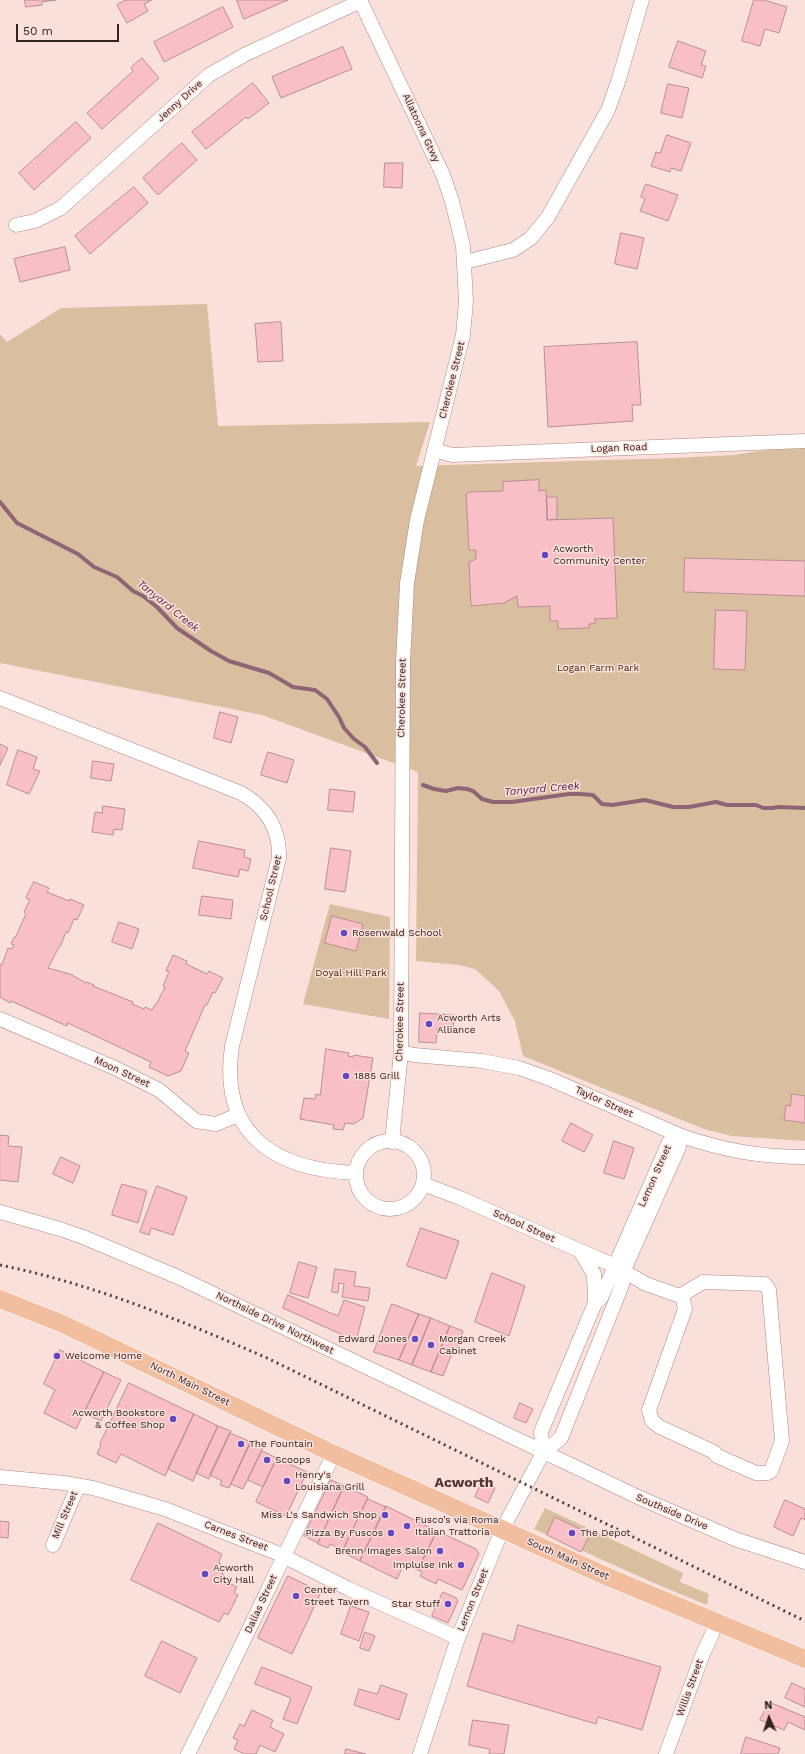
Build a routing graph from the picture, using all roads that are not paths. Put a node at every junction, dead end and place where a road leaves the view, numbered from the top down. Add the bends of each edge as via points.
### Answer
1 (642, 0) edge
2 (360, 1) edge
3 (16, 224) dead end
4 (465, 262) junction
5 (805, 441) edge
6 (434, 450) junction
7 (0, 698) edge
8 (0, 1019) edge
9 (401, 1052) junction
10 (238, 1115) junction
11 (679, 1135) junction
12 (392, 1142) junction
13 (805, 1157) edge
14 (356, 1173) junction
15 (423, 1184) junction
16 (0, 1212) edge
17 (580, 1251) junction
18 (620, 1268) junction
19 (682, 1295) junction
20 (0, 1299) edge
21 (595, 1303) junction
22 (543, 1453) junction
23 (334, 1454) junction
24 (0, 1477) edge
25 (78, 1486) junction
26 (502, 1530) junction
27 (52, 1545) dead end
28 (283, 1556) junction
29 (805, 1562) edge
30 (717, 1623) junction
31 (458, 1638) junction
32 (805, 1659) edge
33 (188, 1754) edge
34 (420, 1754) edge
35 (666, 1754) edge

1 - 4 street via 608,110 548,218 531,238 513,250
2 - 3 street, Jenny Drive via 246,54 209,75 61,208 35,221
2 - 4 street, Allatoona Gtwy via 443,175 459,227
4 - 6 street, Cherokee Street via 466,301 463,335
5 - 6 street, Logan Road via 452,455
6 - 9 street, Cherokee Street via 412,549 404,617
7 - 10 street, School Street via 241,793 258,804 271,820 278,839 279,858 229,1064 229,1081
8 - 10 street, Moon Street via 115,1068 159,1090 196,1121 216,1124
9 - 11 street, Taylor Street via 519,1068
9 - 12 street, Cherokee Street
10 - 14 street, School Street via 250,1133 276,1155 328,1170
11 - 13 street, Taylor Street via 720,1148 755,1154
11 - 18 street, Lemon Street via 679,1147
12 - 14 street via 372,1147 364,1154
12 - 15 street via 411,1148 418,1156 423,1169
14 - 15 street via 357,1184 362,1194 370,1203 380,1208 392,1209 412,1202
15 - 17 street, School Street
16 - 22 street, Northside Drive Northwest via 83,1237 178,1277
17 - 18 street, School Street
17 - 21 street via 594,1274
18 - 19 street, School Street via 646,1284
18 - 21 street, Lemon Street
18 - 22 street, Lemon Street via 622,1285 561,1438
19 - 19 street via 703,1282 765,1284 767,1287 782,1441 768,1473 756,1473 717,1456 714,1452 652,1421 649,1410 685,1309
20 - 23 main road, North Main Street via 63,1324
21 - 22 street, Lemon Street via 541,1432
22 - 26 street, Lemon Street
22 - 29 street, Southside Drive via 735,1539
23 - 26 main road, South Main Street
23 - 28 street, Dallas Street
24 - 25 street, Carnes Street via 47,1480
25 - 27 street, Mill Street
25 - 28 street, Carnes Street via 165,1509
26 - 30 main road, South Main Street
26 - 31 street, Lemon Street
28 - 31 street, Carnes Street
28 - 33 street, Dallas Street via 243,1644
30 - 32 main road, South Main Street
30 - 35 street, Willis Street via 702,1656
31 - 34 street, Lemon Street

